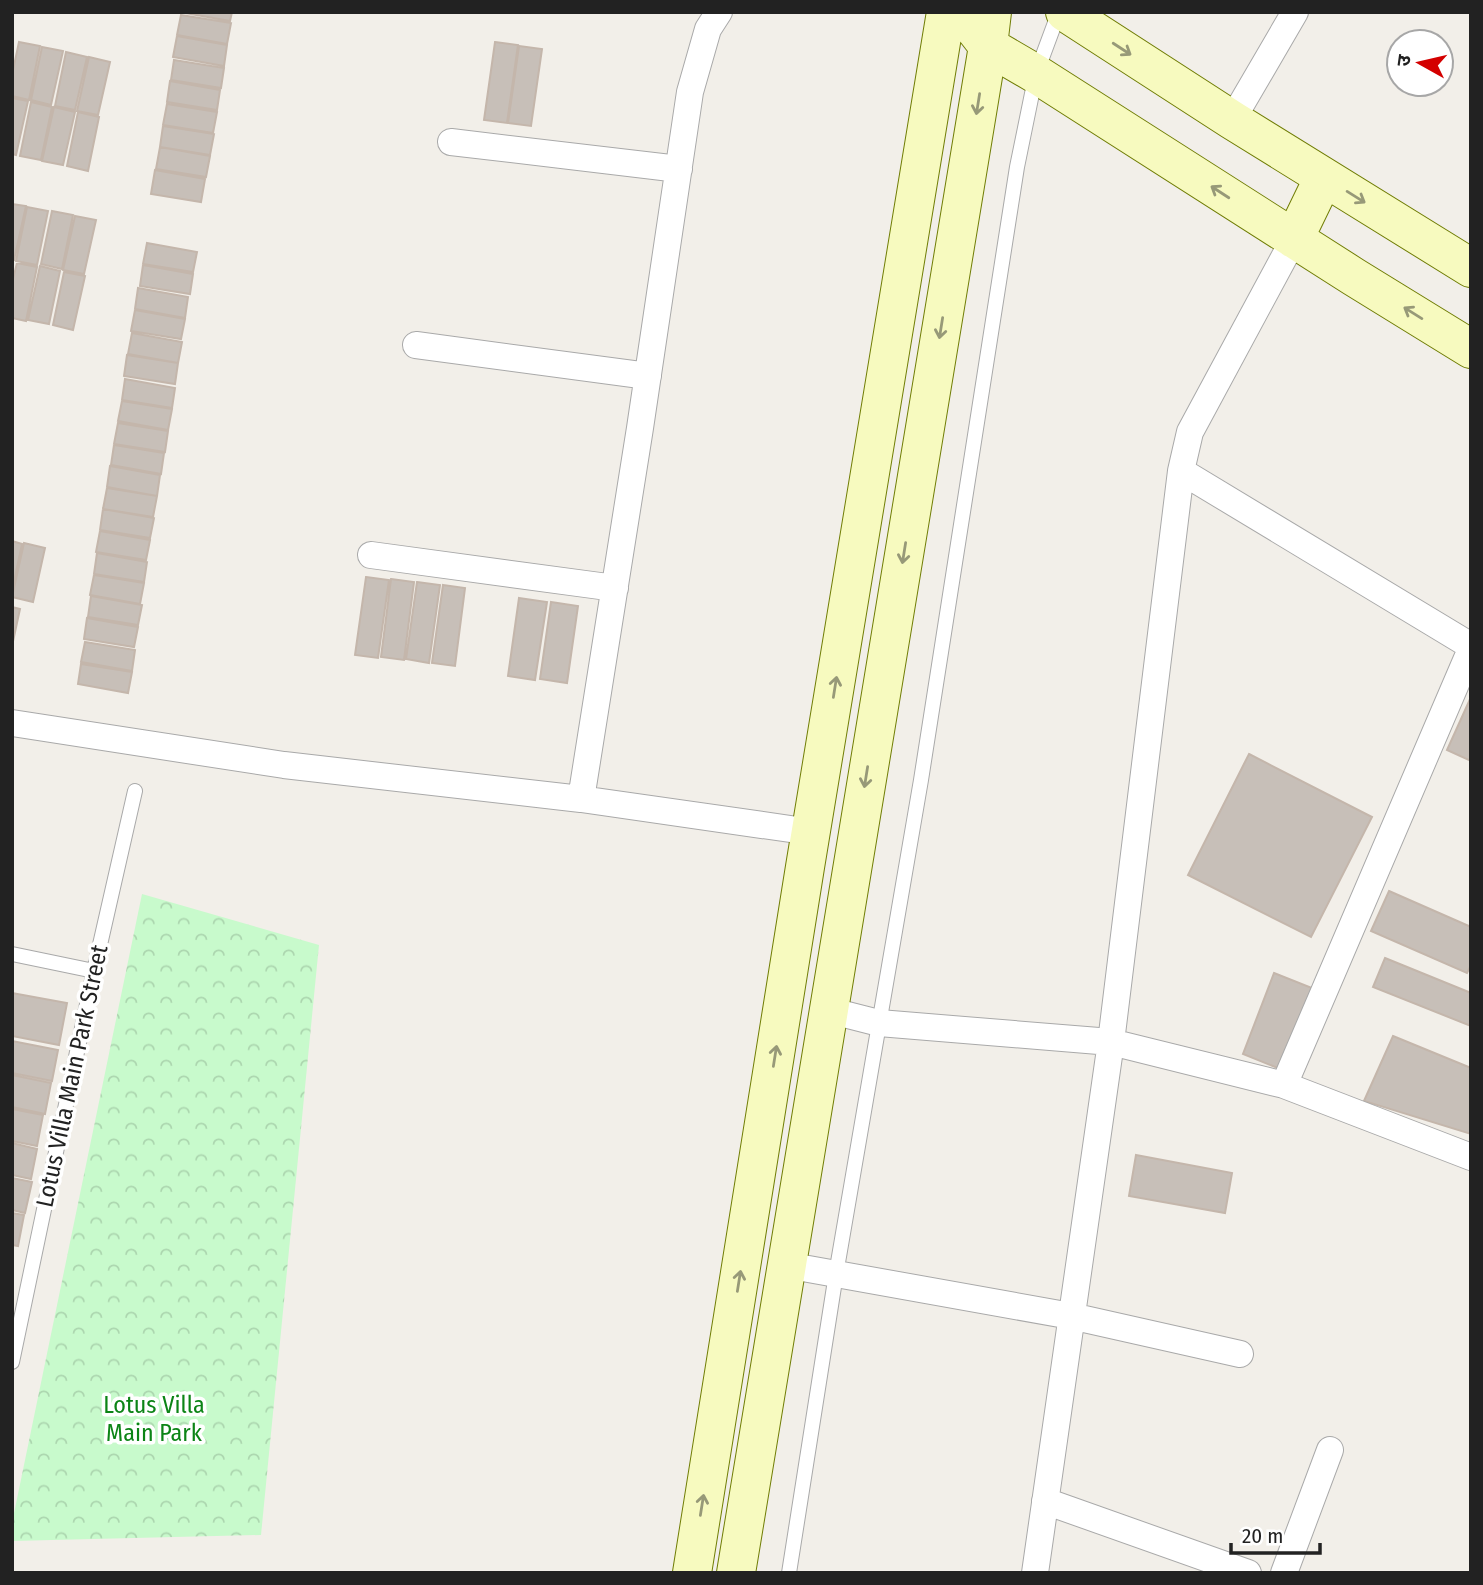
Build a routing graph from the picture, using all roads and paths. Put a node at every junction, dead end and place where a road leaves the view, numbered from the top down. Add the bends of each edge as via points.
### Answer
1 (719, 12) edge
2 (946, 12) edge
3 (961, 12) edge
4 (1059, 12) edge
5 (1065, 12) edge
6 (1295, 12) edge
7 (990, 29) edge
8 (1036, 74) junction
9 (1232, 120) junction
10 (451, 142) dead end
11 (679, 169) junction
12 (1324, 177) junction
13 (1294, 239) junction
14 (1471, 268) edge
15 (416, 345) dead end
16 (1471, 349) edge
17 (648, 376) junction
18 (1181, 471) junction
19 (371, 555) dead end
20 (615, 589) junction
21 (1471, 647) edge
22 (12, 723) edge
23 (135, 791) dead end
24 (580, 799) junction
25 (811, 832) junction
26 (12, 954) edge
27 (94, 971) junction
28 (828, 1010) junction
29 (878, 1023) junction
30 (1111, 1042) junction
31 (1284, 1085) junction
32 (1471, 1157) edge
33 (786, 1265) junction
34 (836, 1274) junction
35 (1072, 1316) junction
36 (1240, 1354) dead end
37 (12, 1362) edge
38 (1329, 1450) dead end
39 (1045, 1501) junction
40 (692, 1573) edge
41 (736, 1573) edge
42 (789, 1573) edge
43 (1035, 1573) edge
44 (1248, 1573) edge
45 (1284, 1573) edge

1 - 11 street via 708,29 690,92
25 -> 2 street
3 - 7 street
4 - 8 lane
5 -> 9 street
6 - 9 street
7 - 8 street
7 -> 28 street
13 -> 8 street
8 - 29 lane
9 - 12 street
10 - 11 street
11 - 17 street
12 - 13 street
12 -> 14 street
16 -> 13 street
13 - 18 street via 1190,432
15 - 17 street
17 - 20 street
18 - 21 street
18 - 30 street
19 - 20 street
20 - 24 street
21 - 31 street
22 - 24 street via 284,765
23 - 27 lane, Lotus Villa Main Park Street
24 - 25 street
40 -> 25 street
26 - 27 lane
27 - 37 lane, Lotus Villa Main Park Street
28 - 29 street
28 - 33 street
29 - 30 street
29 - 34 lane
30 - 31 street
30 - 35 street
31 - 32 street
33 - 34 street
33 - 41 street
34 - 35 street
34 - 42 lane
35 - 36 street
35 - 39 street
38 - 45 street
39 - 43 street
39 - 44 street

